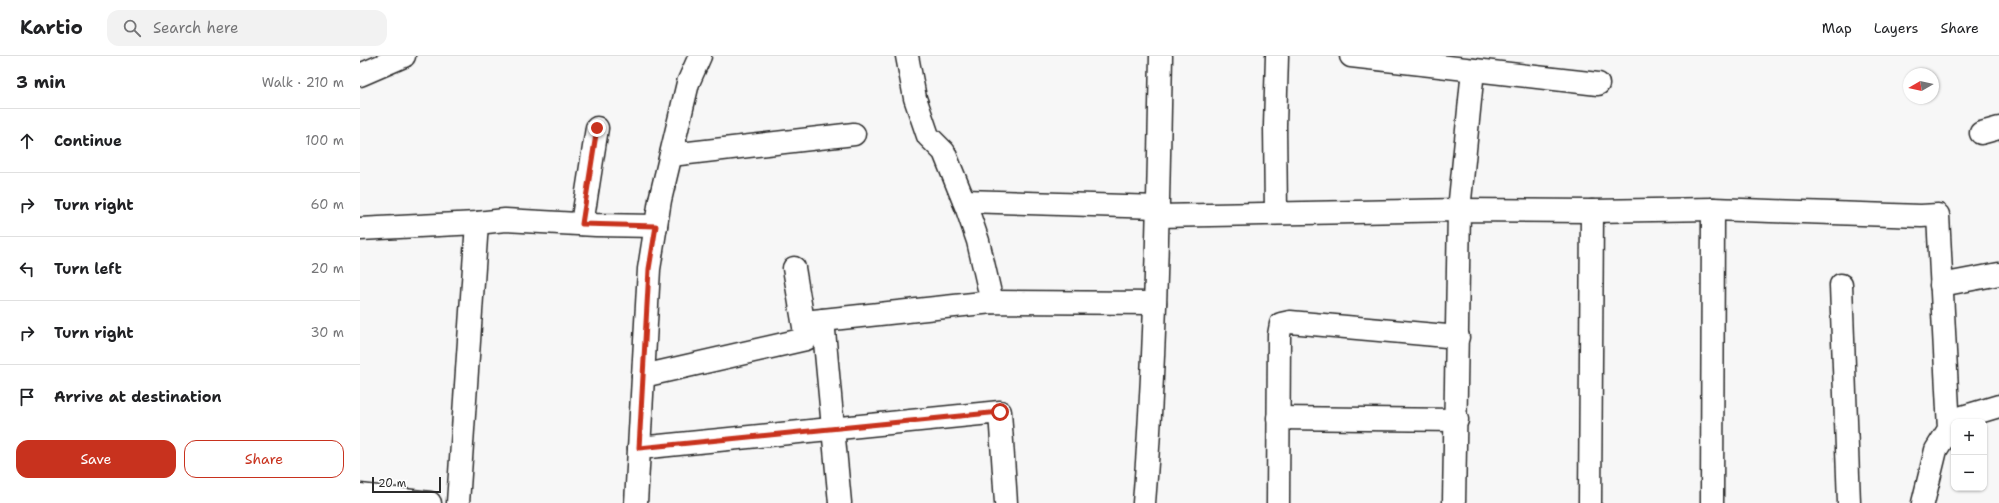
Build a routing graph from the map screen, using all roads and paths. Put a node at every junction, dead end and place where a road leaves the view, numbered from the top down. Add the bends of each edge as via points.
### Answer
1 (404, 56) edge
2 (700, 56) edge
3 (909, 56) edge
4 (1161, 56) edge
5 (1277, 56) edge
6 (1351, 56) edge
7 (1474, 70) junction
8 (360, 76) edge
9 (1598, 84) dead end
10 (597, 128) dead end
11 (854, 134) dead end
12 (671, 155) junction
13 (964, 201) junction
14 (1713, 209) junction
15 (1459, 210) junction
16 (1592, 211) junction
17 (1158, 212) junction
18 (1276, 213) junction
19 (478, 223) junction
20 (582, 224) junction
21 (656, 226) junction
22 (360, 228) edge
23 (794, 268) dead end
24 (1999, 274) edge
25 (1841, 285) dead end
26 (1941, 285) junction
27 (992, 302) junction
28 (1155, 303) junction
29 (813, 321) junction
30 (1458, 337) junction
31 (643, 376) junction
32 (1999, 406) edge
33 (1278, 418) junction
34 (1457, 420) junction
35 (1949, 421) junction
36 (833, 429) junction
37 (639, 448) junction
38 (370, 498) edge
39 (430, 503) edge
40 (458, 503) edge
41 (636, 503) edge
42 (840, 503) edge
43 (1006, 503) edge
44 (1144, 503) edge
45 (1278, 503) edge
46 (1454, 503) edge
47 (1590, 503) edge
48 (1712, 503) edge
49 (1849, 503) edge
50 (1923, 503) edge

1 - 8 street
2 - 12 street via 688,83
3 - 13 street via 914,98 928,136 944,152
4 - 17 street
5 - 18 street via 1274,126
6 - 7 street
7 - 9 street
7 - 15 street
10 - 20 street
11 - 12 street
12 - 21 street
13 - 17 street
13 - 27 street via 978,241
14 - 16 street
14 - 26 street via 1938,215
14 - 48 street
15 - 16 street
15 - 18 street
15 - 30 street
16 - 47 street
17 - 18 street
17 - 28 street
19 - 20 street via 505,220
19 - 22 street
19 - 40 street
20 - 21 street
21 - 31 street via 649,269
23 - 29 street
24 - 26 street
25 - 49 street
26 - 35 street
27 - 28 street
27 - 29 street
28 - 44 street via 1151,418
29 - 31 street via 806,339
29 - 36 street
30 - 33 street via 1290,322 1281,324 1278,335
30 - 34 street
31 - 37 street
32 - 35 street
33 - 34 street
33 - 45 street
34 - 46 street
35 - 50 street via 1949,429 1936,450
36 - 37 street
36 - 42 street
36 - 43 street via 1000,412
37 - 41 street
38 - 39 street

